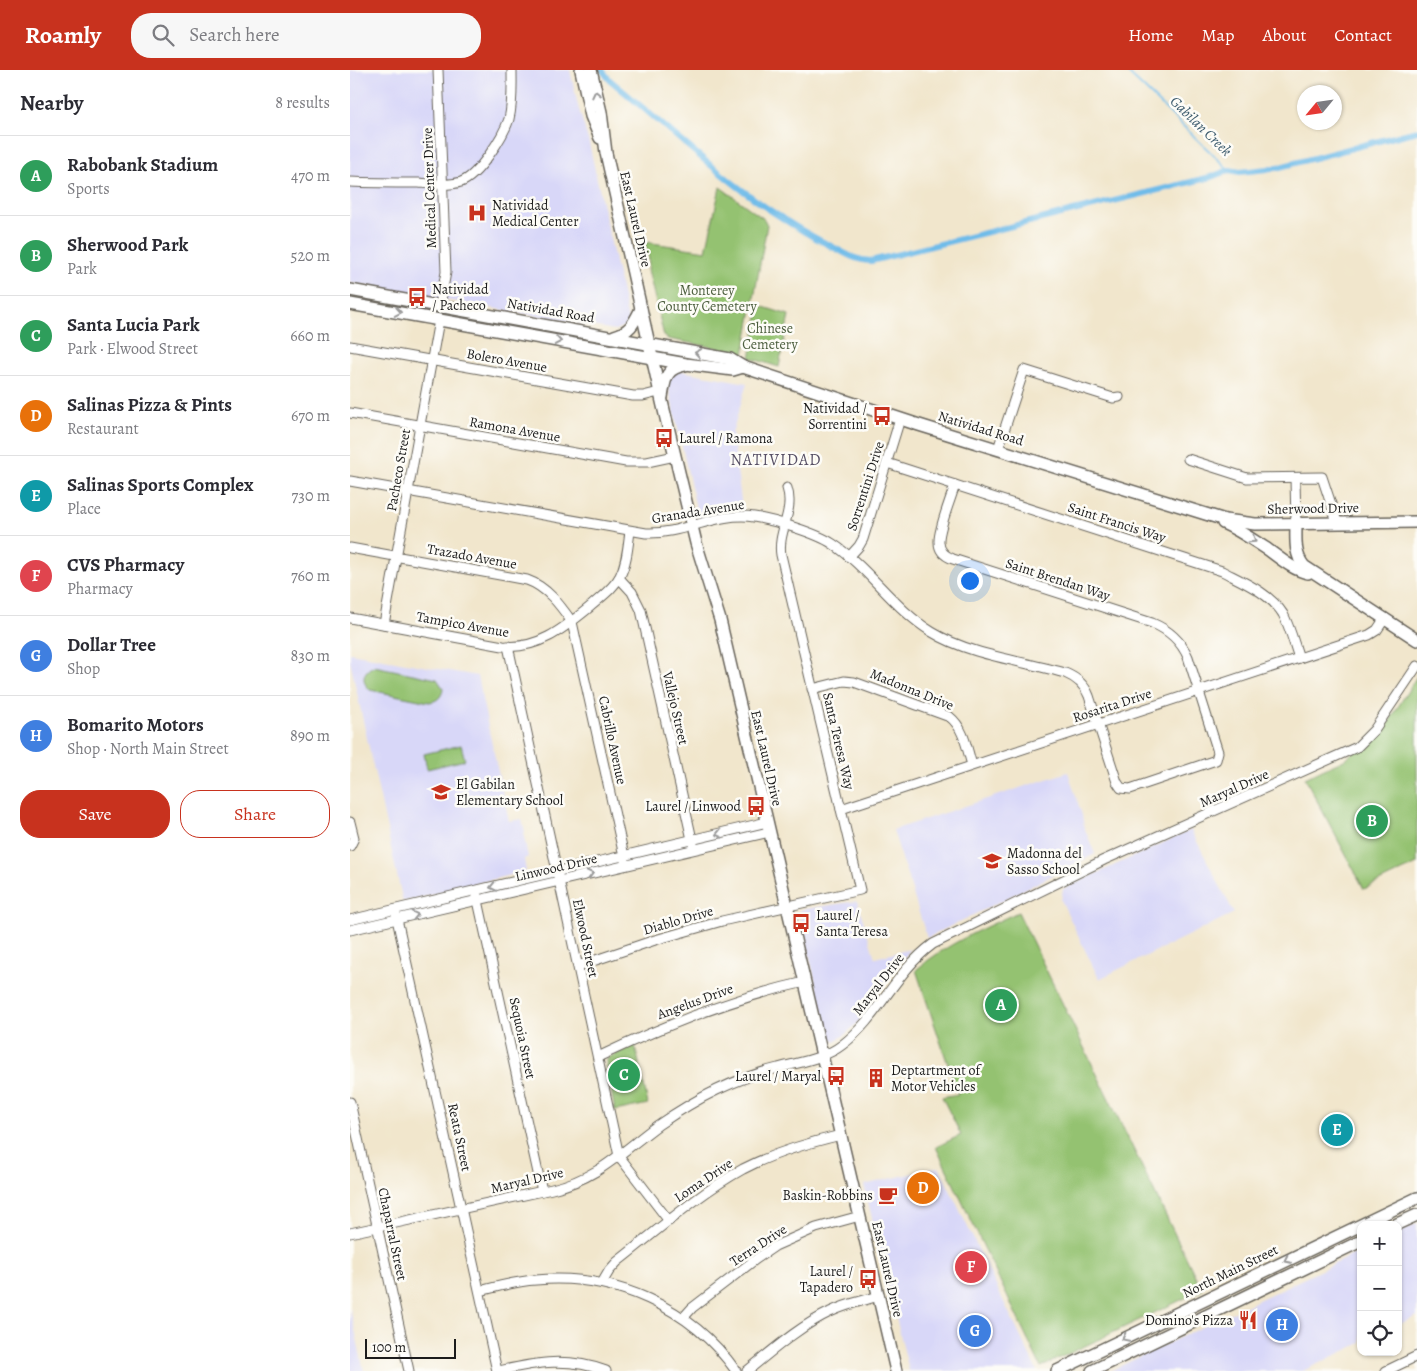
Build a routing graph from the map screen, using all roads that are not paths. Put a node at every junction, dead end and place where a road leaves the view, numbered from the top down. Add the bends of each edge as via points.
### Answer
1 (438, 70) edge
2 (512, 70) edge
3 (575, 70) edge
4 (581, 70) edge
5 (591, 70) edge
6 (586, 94) junction
7 (606, 152) junction
8 (350, 182) edge
9 (443, 184) junction
10 (350, 290) edge
11 (350, 304) edge
12 (440, 305) junction
13 (641, 309) junction
14 (479, 312) junction
15 (438, 320) junction
16 (612, 336) junction
17 (649, 344) junction
18 (350, 346) edge
19 (652, 358) junction
20 (432, 360) junction
21 (686, 364) junction
22 (743, 367) junction
23 (661, 396) junction
24 (1119, 397) dead end
25 (350, 413) edge
26 (900, 419) junction
27 (420, 425) junction
28 (998, 449) junction
29 (675, 456) junction
30 (1188, 459) dead end
31 (888, 463) junction
32 (1295, 478) junction
33 (350, 481) edge
34 (956, 485) junction
35 (787, 488) dead end
36 (408, 491) junction
37 (1210, 516) junction
38 (1337, 522) junction
39 (1417, 522) edge
40 (1296, 524) junction
41 (692, 526) junction
42 (785, 526) junction
43 (630, 531) junction
44 (350, 548) edge
45 (397, 556) junction
46 (848, 557) junction
47 (1311, 572) junction
48 (619, 578) junction
49 (350, 618) edge
50 (1385, 618) junction
51 (572, 622) junction
52 (384, 624) junction
53 (1417, 640) edge
54 (508, 646) junction
55 (1298, 658) junction
56 (1417, 666) edge
57 (812, 689) junction
58 (1198, 692) junction
59 (1098, 724) junction
60 (972, 766) junction
61 (840, 809) junction
62 (350, 822) edge
63 (768, 827) junction
64 (693, 845) junction
65 (350, 846) edge
66 (625, 861) junction
67 (557, 872) junction
68 (559, 881) junction
69 (477, 895) junction
70 (787, 906) junction
71 (396, 914) junction
72 (350, 920) edge
73 (350, 930) edge
74 (578, 966) junction
75 (805, 982) junction
76 (822, 1055) junction
77 (598, 1057) junction
78 (350, 1102) edge
79 (841, 1135) junction
80 (619, 1156) junction
81 (542, 1191) junction
82 (1417, 1198) edge
83 (461, 1209) junction
84 (1417, 1215) edge
85 (860, 1216) junction
86 (669, 1221) junction
87 (1402, 1222) edge
88 (378, 1227) junction
89 (350, 1233) edge
90 (1357, 1243) edge
91 (602, 1283) junction
92 (480, 1291) junction
93 (879, 1296) junction
94 (683, 1318) junction
95 (1417, 1356) edge
96 (1405, 1367) edge
97 (409, 1371) edge
98 (498, 1371) edge
99 (606, 1371) edge
100 (736, 1371) edge
101 (747, 1371) edge
102 (896, 1371) edge
103 (1057, 1371) edge
104 (1092, 1371) edge
105 (1386, 1371) edge

1 - 9 street, Medical Center Drive
2 - 9 street via 512,100 500,137 472,176 460,182
3 - 6 street
4 - 6 main road, East Laurel Drive
7 -> 5 main road, East Laurel Drive
6 - 7 main road, East Laurel Drive
7 - 13 main road, East Laurel Drive
8 - 9 street
9 - 12 street, Medical Center Drive via 446,272
10 - 12 main road, Natividad Road
11 -> 15 main road, Natividad Road
12 - 14 main road, Natividad Road
13 - 16 main road via 629,329
13 - 17 main road, East Laurel Drive
14 - 15 main road via 467,317 444,313
14 - 16 main road, Natividad Road
15 -> 19 main road, Natividad Road
15 - 20 street, Pacheco Street
16 - 17 main road, Natividad Road
17 - 19 main road, East Laurel Drive
22 -> 17 main road, Natividad Road via 730,359
18 - 20 street, Bolero Avenue
19 - 21 main road, Natividad Road
19 - 23 main road, East Laurel Drive
20 - 23 street, Bolero Avenue via 633,396
20 - 27 street, Pacheco Street
21 - 22 main road, Natividad Road via 733,370
21 - 23 main road via 669,372
22 - 26 main road, Natividad Road
23 - 29 main road, East Laurel Drive
24 - 28 street via 1113,398 1024,370
25 - 27 street, Ramona Avenue
26 - 28 main road, Natividad Road
26 - 31 street, Sorrentini Drive
27 - 29 street, Ramona Avenue via 630,463
27 - 36 street, Pacheco Street
28 - 37 main road, Natividad Road
29 - 41 main road, East Laurel Drive
30 - 32 street via 1247,478
31 - 34 street, Saint Francis Way
31 - 46 street, Sorrentini Drive via 863,539
32 - 38 street via 1322,477
32 - 40 street
33 - 36 street, Granada Avenue
34 - 55 street, Saint Francis Way via 1229,574 1277,606
34 - 58 street, Saint Brendan Way via 939,536 944,555 1159,626 1173,635 1183,648
35 - 42 street, Santa Teresa Way via 790,500
36 - 43 street, Granada Avenue
36 - 45 street, Pacheco Street
37 - 40 main road, Sherwood Drive via 1241,523
37 -> 47 main road via 1296,568
38 - 39 main road, Sherwood Drive
38 - 40 main road, Sherwood Drive
40 - 47 main road via 1299,560
41 - 42 street, Granada Avenue via 741,516
41 - 43 street, Granada Avenue via 657,533
41 - 63 main road, East Laurel Drive via 720,620
42 - 46 street, Granada Avenue via 824,538
42 - 57 street, Santa Teresa Way via 780,551
43 - 48 street, Tampico Avenue
44 - 45 street, Trazado Avenue
45 - 51 street, Trazado Avenue via 527,580 547,592
45 - 52 street, Pacheco Street
46 - 59 street, Granada Avenue via 914,619 942,638 1075,678 1088,693
47 - 50 main road
48 - 51 street, Tampico Avenue via 611,589
48 - 64 street, Vallejo Street via 632,592 641,610
49 - 52 street, Tampico Avenue
50 - 53 main road
50 - 55 street, Rosarita Drive via 1371,634
51 - 54 street, Tampico Avenue via 543,640
51 - 66 street, Cabrillo Avenue
52 - 54 street, Tampico Avenue
54 - 67 street, Elwood Street
55 - 58 street, Rosarita Drive
56 - 76 street, Maryal Drive via 1374,730 1357,747 1104,860 933,944 906,968 858,1031
57 - 60 street, Madonna Drive via 844,681 854,682 950,717 958,724
57 - 61 street, Santa Teresa Way
58 - 59 street, Rosarita Drive
58 - 59 street, Granada Avenue via 1218,755 1214,762 1193,769 1130,789 1121,788
59 - 60 street, Rosarita Drive
60 - 61 street, Rosarita Drive
61 - 70 street, Santa Teresa Way via 860,890
62 - 65 street via 354,838
63 - 64 street, Linwood Drive
63 - 70 main road, East Laurel Drive
64 - 66 street, Linwood Drive
66 - 67 street, Linwood Drive
68 -> 66 street, Linwood Drive
67 - 68 street, Elwood Street
67 -> 69 street, Linwood Drive
68 - 69 street, Linwood Drive
68 - 74 street, Elwood Street
69 - 71 street, Linwood Drive
69 - 81 street, Sequoia Street
70 - 74 street, Diablo Drive via 722,921
70 - 75 main road, East Laurel Drive
71 - 72 street, Linwood Drive
71 - 73 street, Linwood Drive
71 - 83 street, Reata Street
74 - 77 street, Elwood Street
75 - 76 main road, East Laurel Drive
75 - 77 street, Angelus Drive via 702,1011
76 - 79 main road, East Laurel Drive
76 - 80 street, Maryal Drive via 763,1072 718,1090 667,1119
77 - 80 street, Elwood Street
78 - 88 street, Chaparral Street
79 - 85 main road, East Laurel Drive
79 - 86 street, Loma Drive via 792,1148 754,1164 719,1184
80 - 81 street, Maryal Drive via 586,1178
80 - 86 street, Elwood Street
81 - 83 street, Maryal Drive
82 -> 103 main road, North Main Street
83 - 88 street, Maryal Drive
83 - 92 street, Reata Street
84 - 87 main road
85 - 93 main road, East Laurel Drive
85 - 94 street, Terra Drive via 807,1231 769,1250
86 - 91 street, Loma Drive via 614,1264
88 - 89 street, Maryal Drive
88 - 97 street, Chaparral Street
90 - 104 main road
91 - 92 street via 544,1279
91 - 94 street via 646,1297
92 - 98 street, Reata Street
93 - 101 street via 841,1307 818,1318
93 - 102 main road, East Laurel Drive
94 - 100 street via 711,1342
95 - 96 street
96 - 105 street
98 - 99 street via 532,1363 560,1362

